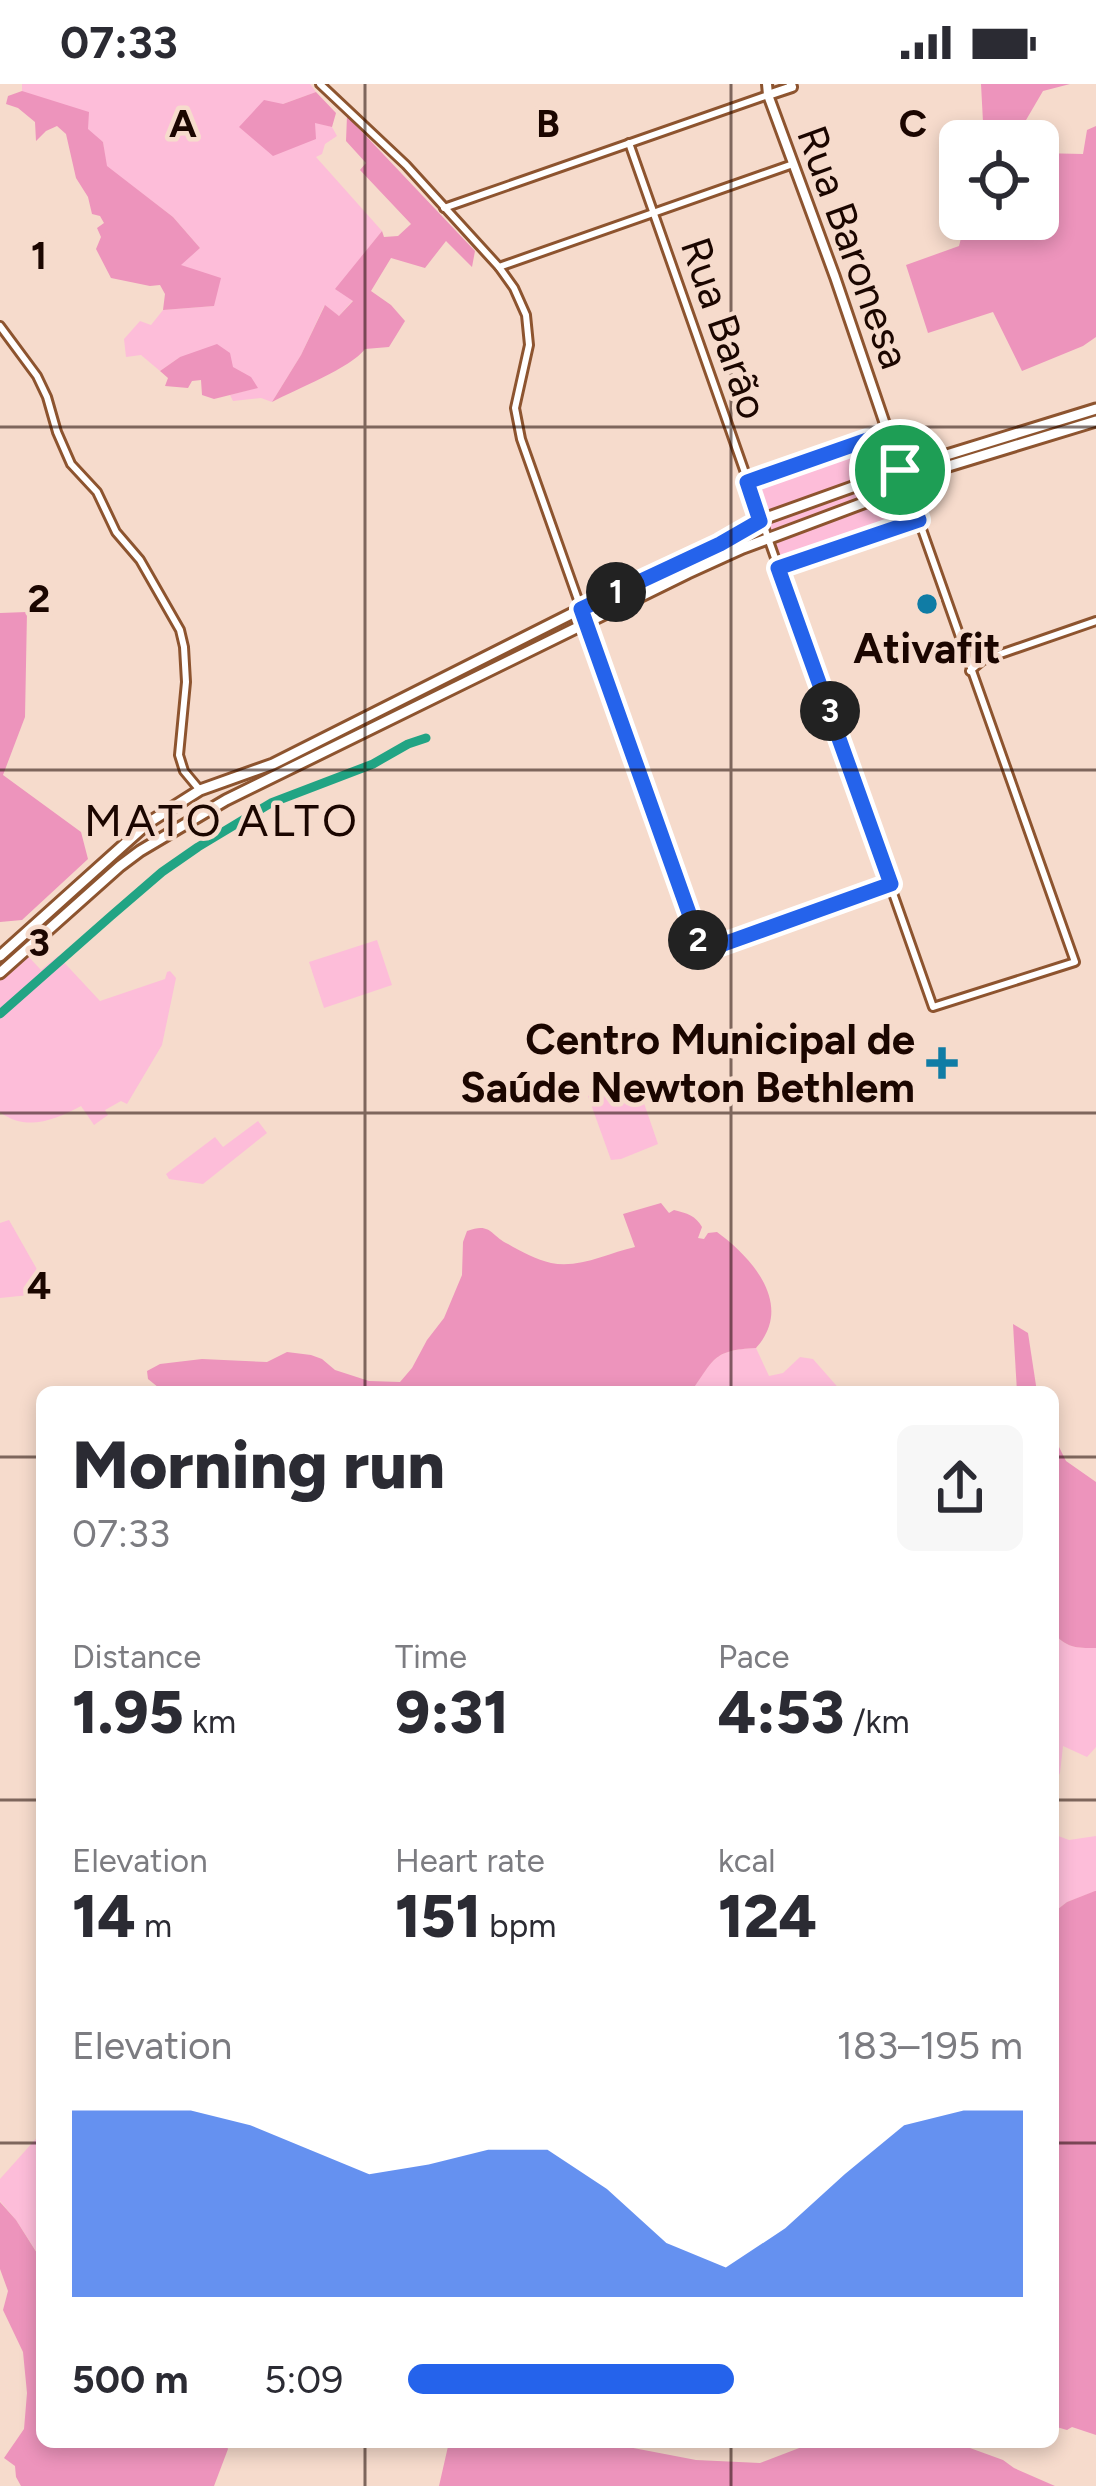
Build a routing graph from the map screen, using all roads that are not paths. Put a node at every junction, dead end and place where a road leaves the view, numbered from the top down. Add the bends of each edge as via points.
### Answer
1 (320, 84) edge
2 (791, 84) edge
3 (767, 90) edge
4 (629, 143) junction
5 (793, 164) junction
6 (444, 208) junction
7 (653, 213) junction
8 (499, 267) junction
9 (0, 326) edge
10 (1096, 409) edge
11 (1096, 421) edge
12 (887, 433) junction
13 (900, 470) junction
14 (747, 482) junction
15 (907, 486) junction
16 (919, 520) junction
17 (760, 521) junction
18 (768, 540) junction
19 (778, 568) junction
20 (581, 609) junction
21 (1096, 620) edge
22 (585, 626) junction
23 (965, 656) junction
24 (983, 660) junction
25 (970, 671) junction
26 (200, 790) junction
27 (891, 884) junction
28 (718, 946) junction
29 (0, 956) edge
30 (705, 958) dead end
31 (0, 973) edge
32 (933, 1007) joint

1 - 6 street
2 - 3 main road
3 - 4 street
3 - 5 main road, Rua Baronesa
4 - 6 street
4 - 7 street, Rua Barão
5 - 7 street
5 - 12 main road, Rua Baronesa
6 - 8 street
7 - 8 street
7 - 14 street, Rua Barão
8 - 20 street via 529,329 514,408 519,434
9 - 26 street via 37,376 71,464 97,492 180,630 186,682 179,755
10 - 13 main road
11 - 15 main road
12 - 13 main road, Rua Baronesa
12 - 14 street
13 - 15 main road, Rua Baronesa
13 - 17 main road
14 - 17 street, Rua Barão
15 - 16 street, Rua Baronesa
15 - 18 main road
16 - 19 street
16 - 23 street, Rua Baronesa
17 - 18 street, Rua Barão
17 - 20 main road
18 - 19 street, Rua Barão
18 - 22 main road
19 - 27 street, Rua Barão
20 - 22 street
20 - 26 main road via 273,764
21 - 24 street
22 - 28 street via 700,944
22 - 31 main road via 226,800 140,851
23 - 24 street
23 - 25 street, Rua Baronesa
24 - 25 street
25 - 32 street, Rua Baronesa via 1075,962
26 - 29 main road via 148,823
27 - 28 street
27 - 32 street, Rua Barão
28 - 30 street

